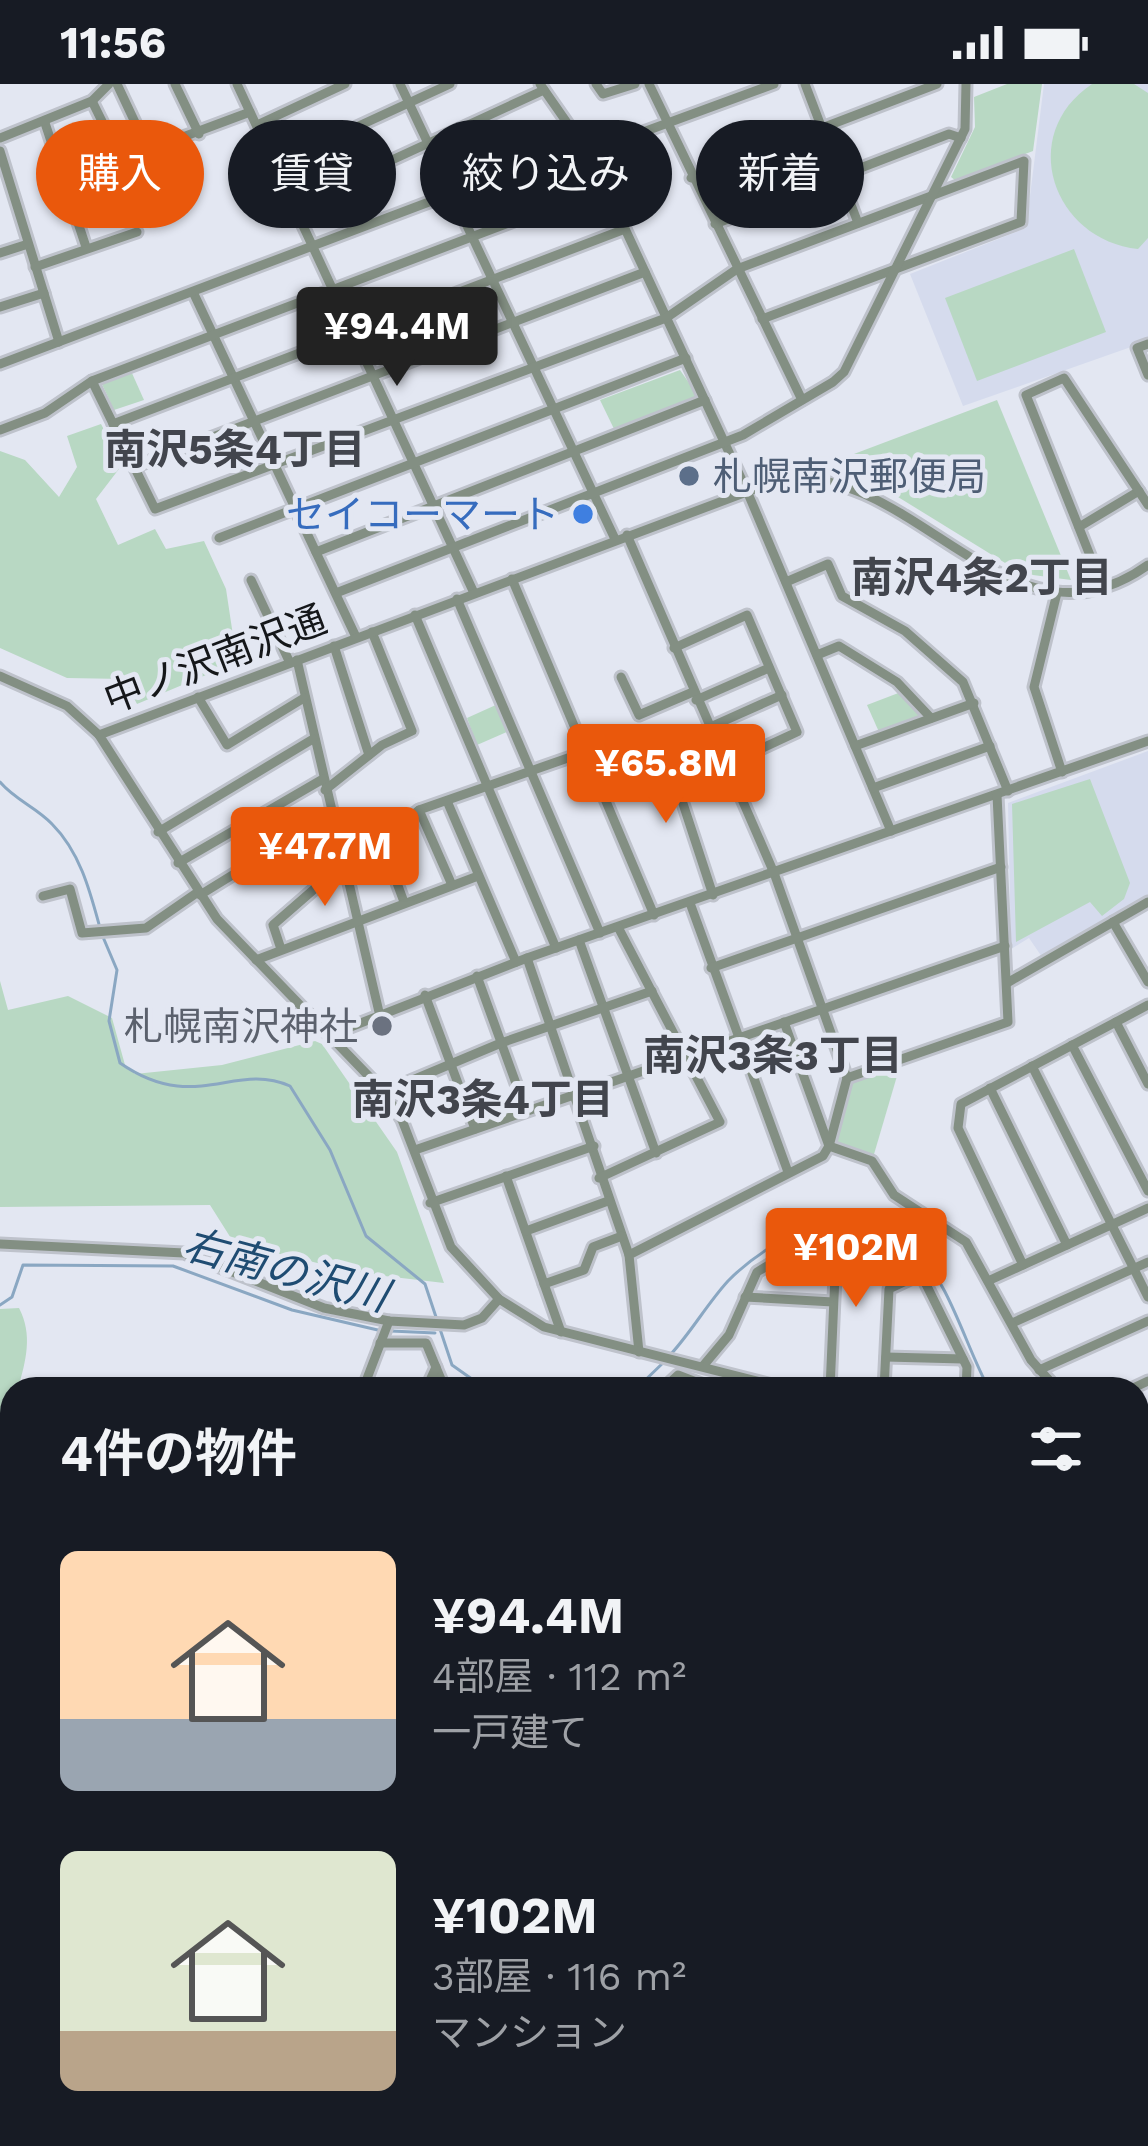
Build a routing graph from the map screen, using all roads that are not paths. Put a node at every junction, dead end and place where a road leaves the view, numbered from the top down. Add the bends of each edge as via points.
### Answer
1 (113, 84) edge
2 (175, 84) edge
3 (237, 84) edge
4 (345, 84) edge
5 (400, 84) edge
6 (450, 84) edge
7 (596, 84) edge
8 (635, 84) edge
9 (649, 84) edge
10 (774, 84) edge
11 (805, 84) edge
12 (938, 84) edge
13 (966, 84) edge
14 (542, 87) edge
15 (92, 101) junction
16 (410, 103) junction
17 (250, 112) junction
18 (49, 120) edge
19 (101, 120) edge
20 (132, 120) edge
21 (192, 120) edge
22 (254, 120) edge
23 (268, 120) edge
24 (373, 120) edge
25 (474, 120) edge
26 (564, 120) edge
27 (662, 120) edge
28 (817, 120) edge
29 (841, 120) edge
30 (672, 122) edge
31 (420, 124) edge
32 (36, 125) edge
33 (204, 132) edge
34 (962, 137) junction
35 (0, 138) edge
36 (672, 140) edge
37 (0, 151) edge
38 (864, 166) edge
39 (696, 176) edge
40 (692, 178) junction
41 (696, 186) edge
42 (5, 192) edge
43 (933, 194) junction
44 (420, 205) edge
45 (864, 221) edge
46 (80, 228) edge
47 (301, 228) edge
48 (470, 228) edge
49 (497, 228) edge
50 (717, 228) edge
51 (845, 228) edge
52 (625, 229) joint
53 (137, 232) dead end
54 (474, 237) junction
55 (28, 244) junction
56 (309, 246) junction
57 (86, 247) junction
58 (0, 253) edge
59 (35, 267) junction
60 (737, 269) junction
61 (645, 272) junction
62 (895, 272) junction
63 (494, 280) junction
64 (329, 290) junction
65 (44, 292) junction
66 (193, 292) junction
67 (0, 307) edge
68 (666, 318) junction
69 (762, 320) junction
70 (514, 323) junction
71 (350, 332) junction
72 (213, 337) junction
73 (59, 342) junction
74 (1148, 344) edge
75 (686, 358) junction
76 (0, 364) edge
77 (535, 367) junction
78 (370, 375) junction
79 (1148, 375) edge
80 (232, 379) junction
81 (92, 381) junction
82 (705, 400) junction
83 (802, 400) junction
84 (555, 408) junction
85 (391, 418) junction
86 (252, 421) junction
87 (113, 424) junction
88 (0, 430) edge
89 (724, 442) junction
90 (576, 452) junction
91 (412, 462) junction
92 (271, 463) junction
93 (134, 467) junction
94 (747, 491) junction
95 (1138, 491) junction
96 (596, 495) junction
97 (433, 505) junction
98 (1148, 505) edge
99 (293, 510) junction
100 (1079, 527) junction
101 (621, 537) junction
102 (219, 538) dead end
103 (452, 547) junction
104 (316, 552) junction
105 (1148, 565) edge
106 (512, 579) junction
107 (251, 580) dead end
108 (785, 582) junction
109 (1103, 588) junction
110 (336, 593) junction
111 (474, 593) junction
112 (1057, 593) junction
113 (457, 599) junction
114 (415, 616) junction
115 (372, 632) junction
116 (356, 638) junction
117 (334, 646) junction
118 (674, 648) junction
119 (817, 655) junction
120 (294, 662) junction
121 (769, 668) junction
122 (0, 676) edge
123 (621, 677) dead end
124 (782, 695) junction
125 (694, 696) junction
126 (198, 697) junction
127 (304, 698) junction
128 (974, 703) junction
129 (932, 718) junction
130 (708, 728) junction
131 (99, 735) junction
132 (313, 739) junction
133 (1148, 741) edge
134 (855, 746) junction
135 (990, 746) junction
136 (585, 752) junction
137 (369, 754) junction
138 (724, 766) junction
139 (531, 771) junction
140 (1061, 772) junction
141 (324, 784) junction
142 (488, 786) junction
143 (872, 788) junction
144 (1003, 793) junction
145 (603, 794) junction
146 (447, 801) junction
147 (418, 810) junction
148 (251, 819) junction
149 (333, 821) junction
150 (891, 831) junction
151 (158, 832) junction
152 (273, 850) junction
153 (178, 863) junction
154 (343, 864) junction
155 (1001, 867) junction
156 (774, 873) junction
157 (478, 876) junction
158 (452, 885) junction
159 (199, 894) junction
160 (713, 895) junction
161 (43, 896) dead end
162 (404, 902) junction
163 (1148, 902) edge
164 (690, 903) junction
165 (654, 915) junction
166 (356, 920) junction
167 (1113, 922) junction
168 (618, 927) junction
169 (600, 933) junction
170 (799, 937) junction
171 (579, 940) junction
172 (1005, 946) junction
173 (556, 948) junction
174 (281, 949) junction
175 (1148, 956) edge
176 (256, 960) junction
177 (522, 960) junction
178 (1136, 962) junction
179 (711, 968) junction
180 (477, 976) junction
181 (1148, 982) edge
182 (1006, 983) junction
183 (652, 992) junction
184 (425, 995) junction
185 (1148, 1005) edge
186 (602, 1008) junction
187 (823, 1009) junction
188 (379, 1012) junction
189 (784, 1022) junction
190 (1116, 1022) junction
191 (553, 1025) junction
192 (330, 1035) junction
193 (737, 1038) junction
194 (501, 1043) junction
195 (1072, 1045) junction
196 (684, 1056) junction
197 (451, 1063) junction
198 (1032, 1066) junction
199 (626, 1076) junction
200 (847, 1078) junction
201 (1148, 1084) edge
202 (990, 1088) junction
203 (384, 1093) junction
204 (576, 1094) junction
205 (526, 1111) junction
206 (475, 1129) junction
207 (594, 1146) junction
208 (830, 1146) junction
209 (416, 1150) junction
210 (656, 1153) junction
211 (788, 1172) junction
212 (506, 1176) junction
213 (599, 1178) junction
214 (1148, 1191) edge
215 (608, 1201) junction
216 (430, 1203) junction
217 (1148, 1208) edge
218 (1112, 1224) junction
219 (837, 1230) junction
220 (526, 1232) junction
221 (622, 1236) junction
222 (0, 1244) edge
223 (1066, 1245) junction
224 (629, 1255) junction
225 (1148, 1262) edge
226 (1023, 1265) junction
227 (1133, 1268) junction
228 (921, 1274) junction
229 (988, 1281) junction
230 (544, 1284) junction
231 (745, 1297) junction
232 (1148, 1297) edge
233 (499, 1299) junction
234 (833, 1302) junction
235 (388, 1321) junction
236 (1148, 1321) edge
237 (1012, 1323) junction
238 (561, 1332) junction
239 (380, 1343) junction
240 (639, 1352) junction
241 (886, 1357) junction
242 (963, 1359) junction
243 (698, 1365) junction
244 (436, 1367) junction
245 (718, 1370) junction
246 (1040, 1370) junction
247 (367, 1377) edge
248 (431, 1377) edge
249 (440, 1377) edge
250 (714, 1377) edge
251 (744, 1377) edge
252 (830, 1377) edge
253 (885, 1377) edge
254 (965, 1377) edge
255 (1046, 1377) edge

1 - 15 street
1 - 20 street
2 - 21 street
3 - 17 street
4 - 23 street
5 - 16 street
6 - 16 street
7 - 8 street via 603,94
9 - 27 street
10 - 30 street
11 - 28 street
12 - 29 street
13 - 34 street
14 - 25 street
14 - 26 street
15 - 18 street
15 - 19 street
16 - 24 street
16 - 31 street
17 - 22 street
17 - 33 street
32 - 35 street
34 - 38 street via 949,134
34 - 43 street
36 - 40 street
37 - 42 street
39 - 40 street
40 - 41 street
42 - 55 street
43 - 45 street
43 - 62 street
43 - 62 street via 1024,161 1021,222
44 - 56 street
46 - 57 street
47 - 56 street
48 - 54 street
49 - 54 street
50 - 60 street
51 - 60 street
52 - 61 street
52 - 63 street
53 - 57 street
54 - 63 street
54 - 64 street
55 - 58 street
55 - 59 street
56 - 64 street
56 - 66 street
57 - 59 street
59 - 65 street
60 - 68 street
60 - 69 street
61 - 68 street
61 - 70 street
62 - 69 street
62 - 83 street via 844,372
63 - 70 street
63 - 71 street
64 - 71 street
64 - 72 street
65 - 67 street
65 - 73 street
66 - 72 street
66 - 73 street
68 - 75 street
68 - 77 street
69 - 83 street
70 - 77 street
70 - 78 street
71 - 78 street
71 - 80 street
72 - 80 street
72 - 81 street
73 - 76 street
74 - 79 street via 1137,348
75 - 82 street
75 - 84 street
77 - 84 street
77 - 85 street
78 - 85 street
78 - 86 street
80 - 86 street
80 - 87 street
81 - 87 street
81 - 88 street via 46,413
82 - 89 street
82 - 90 street
83 - 89 street
84 - 90 street
84 - 91 street
85 - 91 street
85 - 92 street
86 - 92 street
86 - 93 street
87 - 93 street
89 - 94 street
89 - 96 street
90 - 96 street
90 - 97 street
91 - 97 street
91 - 99 street
92 - 93 street via 155,509
92 - 99 street
94 - 101 street, 中ノ沢南沢通
94 - 108 street
94 - 112 street, 中ノ沢南沢通 via 784,478 848,484 1001,575
95 - 98 street
95 - 100 street
95 - 100 street via 1064,378 1026,395
96 - 101 street
96 - 103 street
97 - 103 street
97 - 104 street
99 - 102 street
99 - 104 street
100 - 109 street
101 - 106 street, 中ノ沢南沢通
101 - 118 street
103 - 110 street
103 - 111 street
104 - 110 street
105 - 109 street, 中ノ沢南沢通
106 - 111 street, 中ノ沢南沢通
106 - 136 street
107 - 120 street
108 - 119 street
108 - 128 street via 828,564 842,596 940,657
109 - 112 street, 中ノ沢南沢通
110 - 116 street
111 - 113 street, 中ノ沢南沢通
112 - 140 street via 1034,687
113 - 114 street, 中ノ沢南沢通
113 - 139 street
114 - 115 street, 中ノ沢南沢通
114 - 142 street
115 - 116 street, 中ノ沢南沢通
115 - 137 street via 412,731
116 - 117 street, 中ノ沢南沢通
117 - 120 street, 中ノ沢南沢通
117 - 137 street
118 - 121 street via 747,615
118 - 125 street
119 - 129 street via 839,646 866,660
119 - 134 street
120 - 126 street, 中ノ沢南沢通
120 - 127 street
121 - 124 street
121 - 125 street
122 - 131 street via 67,706
123 - 125 street via 639,715
124 - 130 street
124 - 138 street via 797,732
125 - 130 street
126 - 127 street via 227,745
126 - 131 street, 中ノ沢南沢通
127 - 132 street
128 - 129 street
128 - 135 street
129 - 134 street
130 - 138 street
131 - 151 street, 中ノ沢南沢通
132 - 141 street
132 - 151 street
133 - 140 street
134 - 143 street
135 - 143 street
135 - 144 street
136 - 139 street
136 - 145 street
137 - 141 street
138 - 156 street
139 - 142 street
139 - 169 street
140 - 144 street
141 - 148 street
141 - 149 street
142 - 146 street
142 - 173 street
143 - 150 street
144 - 150 street
144 - 155 street
145 - 160 street via 670,764
145 - 165 street
146 - 147 street
146 - 157 street
147 - 158 street
147 - 162 street via 380,840
148 - 152 street
148 - 153 street
149 - 152 street via 279,858
149 - 154 street
150 - 156 street
151 - 153 street, 中ノ沢南沢通
152 - 159 street
153 - 159 street, 中ノ沢南沢通
154 - 166 street
154 - 174 street via 273,925
155 - 170 street
155 - 172 street
156 - 160 street
156 - 170 street
157 - 158 street
157 - 177 street
158 - 162 street
159 - 161 street via 136,930 82,933 70,890
159 - 176 street, 中ノ沢南沢通
160 - 164 street
162 - 166 street
163 - 167 street
164 - 165 street
164 - 179 street
165 - 168 street
166 - 174 street
166 - 188 street
167 - 178 street
167 - 182 street
168 - 169 street
168 - 183 street
169 - 171 street
170 - 179 street
170 - 187 street
171 - 173 street
171 - 186 street
172 - 182 street
172 - 187 street
173 - 177 street
174 - 176 street
175 - 178 street
176 - 192 street, 中ノ沢南沢通
177 - 180 street
177 - 191 street
178 - 181 street
179 - 193 street
180 - 184 street
180 - 194 street
182 - 200 street via 1008,1022
183 - 186 street
183 - 196 street
184 - 188 street
184 - 197 street
185 - 190 street
186 - 191 street
186 - 199 street
187 - 189 street
187 - 200 street
188 - 192 street
189 - 193 street
189 - 208 street
190 - 195 street
190 - 201 street
191 - 194 street
191 - 204 street
192 - 203 street, 中ノ沢南沢通
193 - 196 street
193 - 211 street
194 - 197 street
194 - 205 street
195 - 198 street
195 - 214 street
196 - 199 street
196 - 210 street via 720,1122
197 - 203 street
197 - 206 street
198 - 202 street
198 - 218 street
199 - 204 street
199 - 210 street
200 - 208 street
202 - 223 street
202 - 226 street via 962,1104 958,1129
203 - 209 street, 中ノ沢南沢通
204 - 205 street
204 - 207 street
205 - 206 street
206 - 209 street
207 - 212 street
207 - 213 street
208 - 211 street
208 - 229 street via 872,1161 894,1195 953,1229
209 - 216 street, 中ノ沢南沢通
210 - 213 street
211 - 224 street
212 - 216 street
212 - 220 street
213 - 215 street
215 - 220 street
215 - 221 street
216 - 233 street, 中ノ沢南沢通 via 451,1247
217 - 218 street
218 - 223 street
218 - 227 street
219 - 228 street via 869,1232 914,1260
219 - 231 street via 757,1272
219 - 234 street
220 - 230 street
221 - 224 street
221 - 230 street via 593,1247 584,1270
222 - 235 street via 184,1252 323,1308
223 - 226 street
224 - 240 street
225 - 227 street
226 - 229 street
227 - 232 street
227 - 237 street
228 - 241 street via 889,1289
228 - 242 street
229 - 237 street
230 - 238 street
231 - 234 street
231 - 243 street via 729,1335
233 - 235 street via 474,1323
233 - 238 street, 中ノ沢南沢通
234 - 252 street
235 - 239 street
236 - 246 street
237 - 246 street
238 - 240 street, 中ノ沢南沢通
239 - 244 street via 426,1343
239 - 247 street
240 - 243 street, 中ノ沢南沢通
241 - 242 street
241 - 253 street
242 - 254 street
243 - 245 street, 中ノ沢南沢通
244 - 248 street
244 - 249 street
245 - 250 street
245 - 251 street, 中ノ沢南沢通
246 - 255 street

